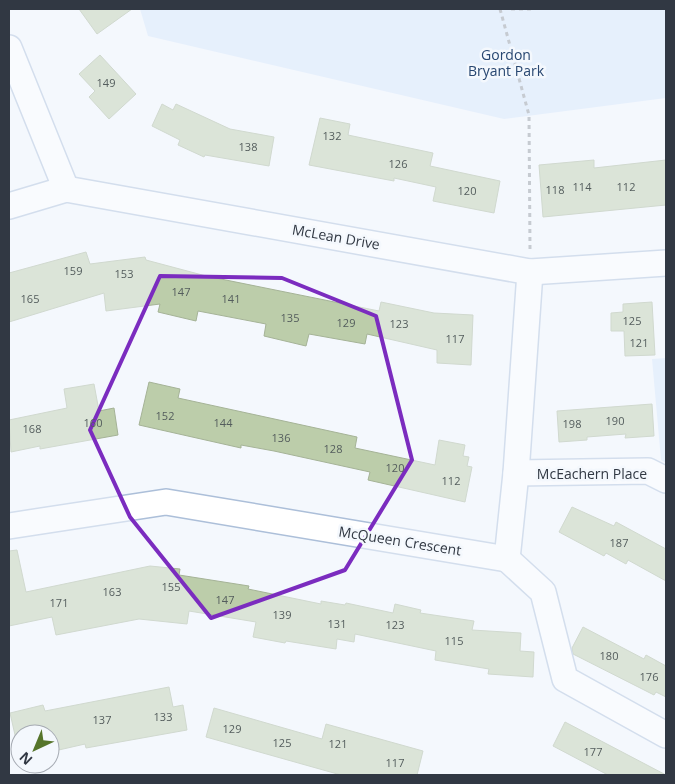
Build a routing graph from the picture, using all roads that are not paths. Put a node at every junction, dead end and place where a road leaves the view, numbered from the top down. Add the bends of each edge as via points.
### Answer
1 (9, 48) edge
2 (66, 189) junction
3 (9, 206) edge
4 (666, 263) edge
5 (530, 272) junction
6 (516, 473) junction
7 (666, 480) edge
8 (9, 526) edge
9 (507, 559) junction
10 (666, 735) edge

1 - 2 street
2 - 3 street, McLean Drive
2 - 5 street, McLean Drive
4 - 5 street, McLean Drive
5 - 6 street
6 - 7 street, McEachern Place via 648,471
6 - 9 street
8 - 9 street, McQueen Crescent via 166,502
9 - 10 street via 543,592 564,679

